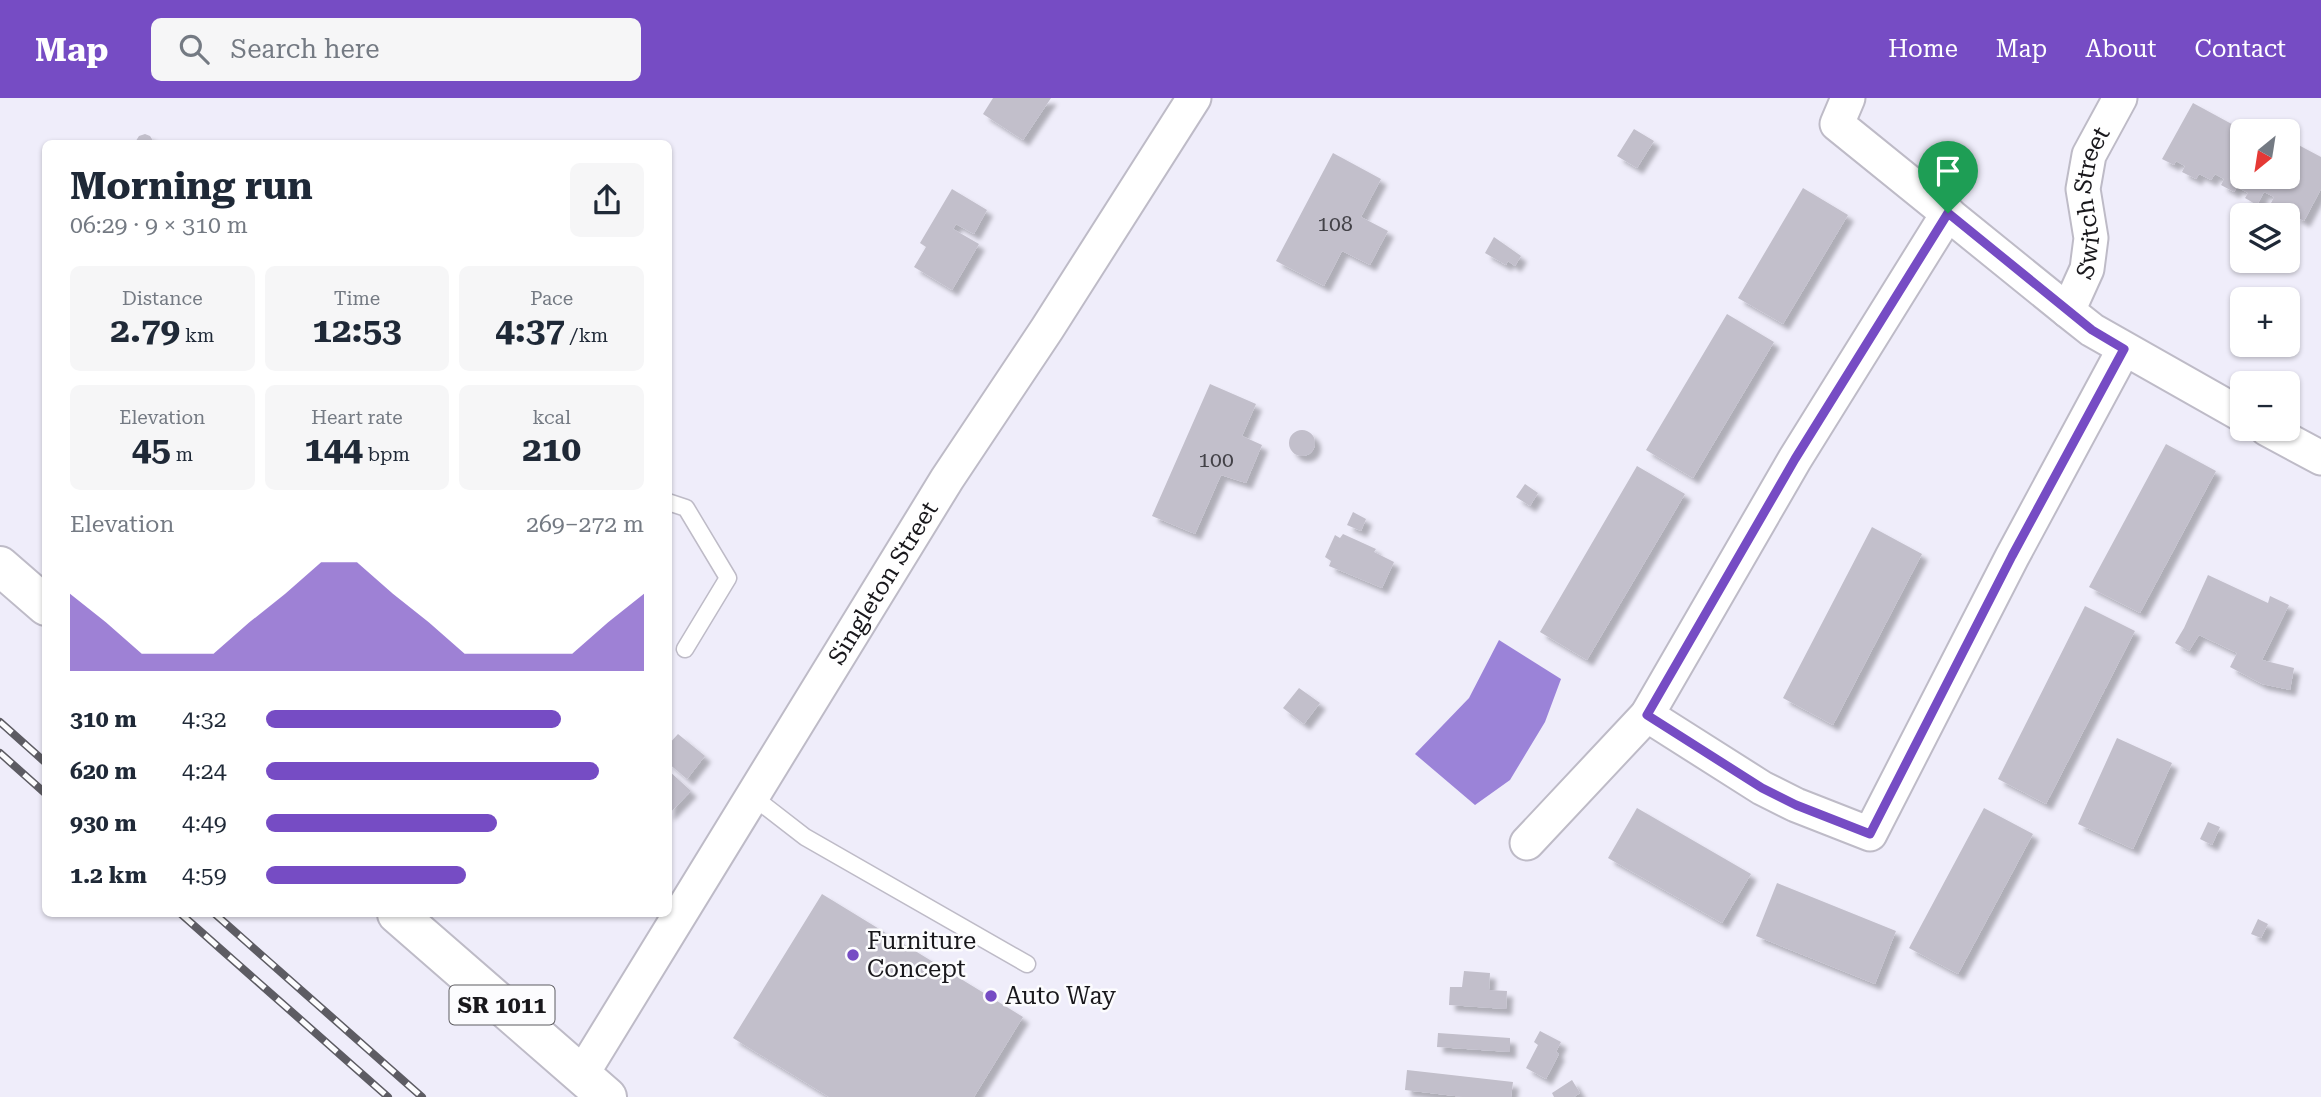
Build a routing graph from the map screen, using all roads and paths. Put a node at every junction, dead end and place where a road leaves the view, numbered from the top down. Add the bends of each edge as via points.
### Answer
1 (1194, 98) edge
2 (2120, 98) edge
3 (1842, 111) edge
4 (1948, 213) junction
5 (2068, 311) junction
6 (2124, 349) junction
7 (2230, 408) edge
8 (2289, 441) edge
9 (2321, 458) edge
10 (672, 503) edge
11 (0, 566) edge
12 (42, 603) edge
13 (685, 649) dead end
14 (1647, 715) junction
15 (752, 796) junction
16 (1527, 843) dead end
17 (400, 917) edge
18 (1027, 964) dead end
19 (595, 1086) edge

1 - 15 street, Singleton Street via 947,479
2 - 5 street, Switch Street via 2089,155 2083,189 2091,238 2087,269
3 - 4 street
4 - 5 street
4 - 14 street via 1795,459
5 - 6 street
6 - 7 street
6 - 14 street via 1870,834 1762,788
8 - 9 street
10 - 13 lane via 686,508 729,578
11 - 12 main road
14 - 16 street
15 - 18 lane via 804,836
15 - 19 street, Singleton Street
17 - 19 main road, SR 1011

